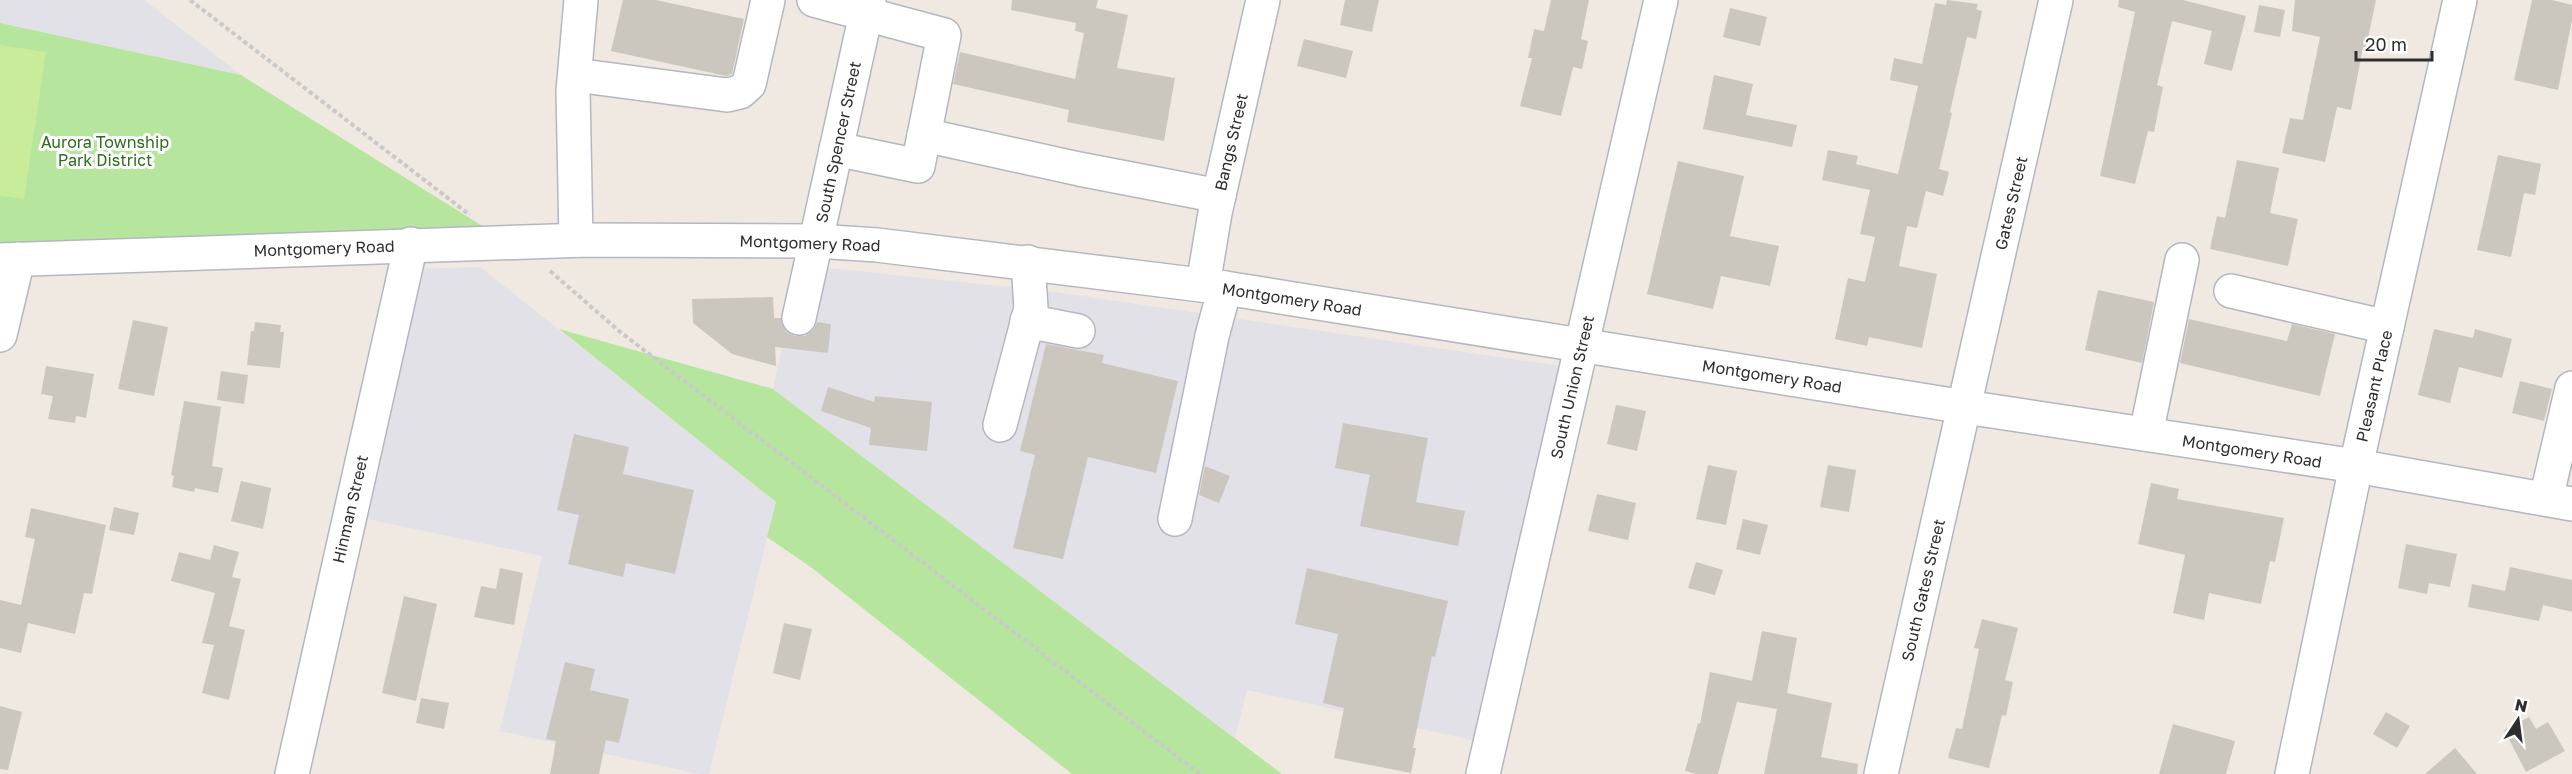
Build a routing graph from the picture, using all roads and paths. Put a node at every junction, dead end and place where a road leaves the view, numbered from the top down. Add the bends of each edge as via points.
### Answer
1 (190, 0) edge
2 (581, 0) edge
3 (768, 0) edge
4 (814, 0) edge
5 (1263, 0) edge
6 (1661, 0) edge
7 (2056, 0) edge
8 (2460, 0) edge
9 (867, 7) edge
10 (575, 75) junction
11 (924, 135) junction
12 (836, 149) junction
13 (1219, 196) junction
14 (471, 216) dead end
15 (576, 240) junction
16 (816, 241) junction
17 (411, 244) junction
18 (9, 259) edge
19 (2182, 260) dead end
20 (1028, 262) junction
21 (555, 274) dead end
22 (1214, 286) junction
23 (2231, 291) dead end
24 (799, 318) dead end
25 (1027, 321) junction
26 (2387, 327) junction
27 (1078, 331) dead end
28 (0, 335) edge
29 (1582, 346) junction
30 (2572, 388) edge
31 (1965, 406) junction
32 (1000, 425) dead end
33 (2146, 434) junction
34 (2356, 466) junction
35 (2559, 502) edge
36 (1175, 519) dead end
37 (292, 774) edge
38 (1200, 774) edge
39 (1483, 774) edge
40 (1881, 774) edge
41 (2292, 774) edge

1 - 14 path
2 - 10 street
3 - 10 street via 749,84 740,92 727,95
4 - 9 street
5 - 13 street, Bangs Street
6 - 29 street, South Union Street
7 - 31 street, Gates Street
8 - 26 street, Pleasant Place
9 - 11 street via 944,34
9 - 12 street, South Spencer Street
10 - 15 street
11 - 12 street via 918,166
11 - 13 street
12 - 16 street, South Spencer Street
13 - 22 street, Bangs Street
15 - 16 street, Montgomery Road
15 - 17 street, Montgomery Road
16 - 20 street, Montgomery Road
16 - 24 street, South Spencer Street
17 - 18 street, Montgomery Road
17 - 37 street, Hinman Street
18 - 28 street
19 - 33 street
20 - 22 street, Montgomery Road
20 - 25 street via 1031,308
21 - 38 path via 619,331
22 - 29 street, Montgomery Road
22 - 36 street, Bangs Street via 1212,336
23 - 26 street
25 - 27 street
25 - 32 street
26 - 34 street, Pleasant Place
29 - 31 street, Montgomery Road
29 - 39 street, South Union Street
30 - 35 street
31 - 33 street, Montgomery Road
31 - 40 street, South Gates Street
33 - 34 street, Montgomery Road
34 - 35 street, Montgomery Road
34 - 41 street, Pleasant Place

